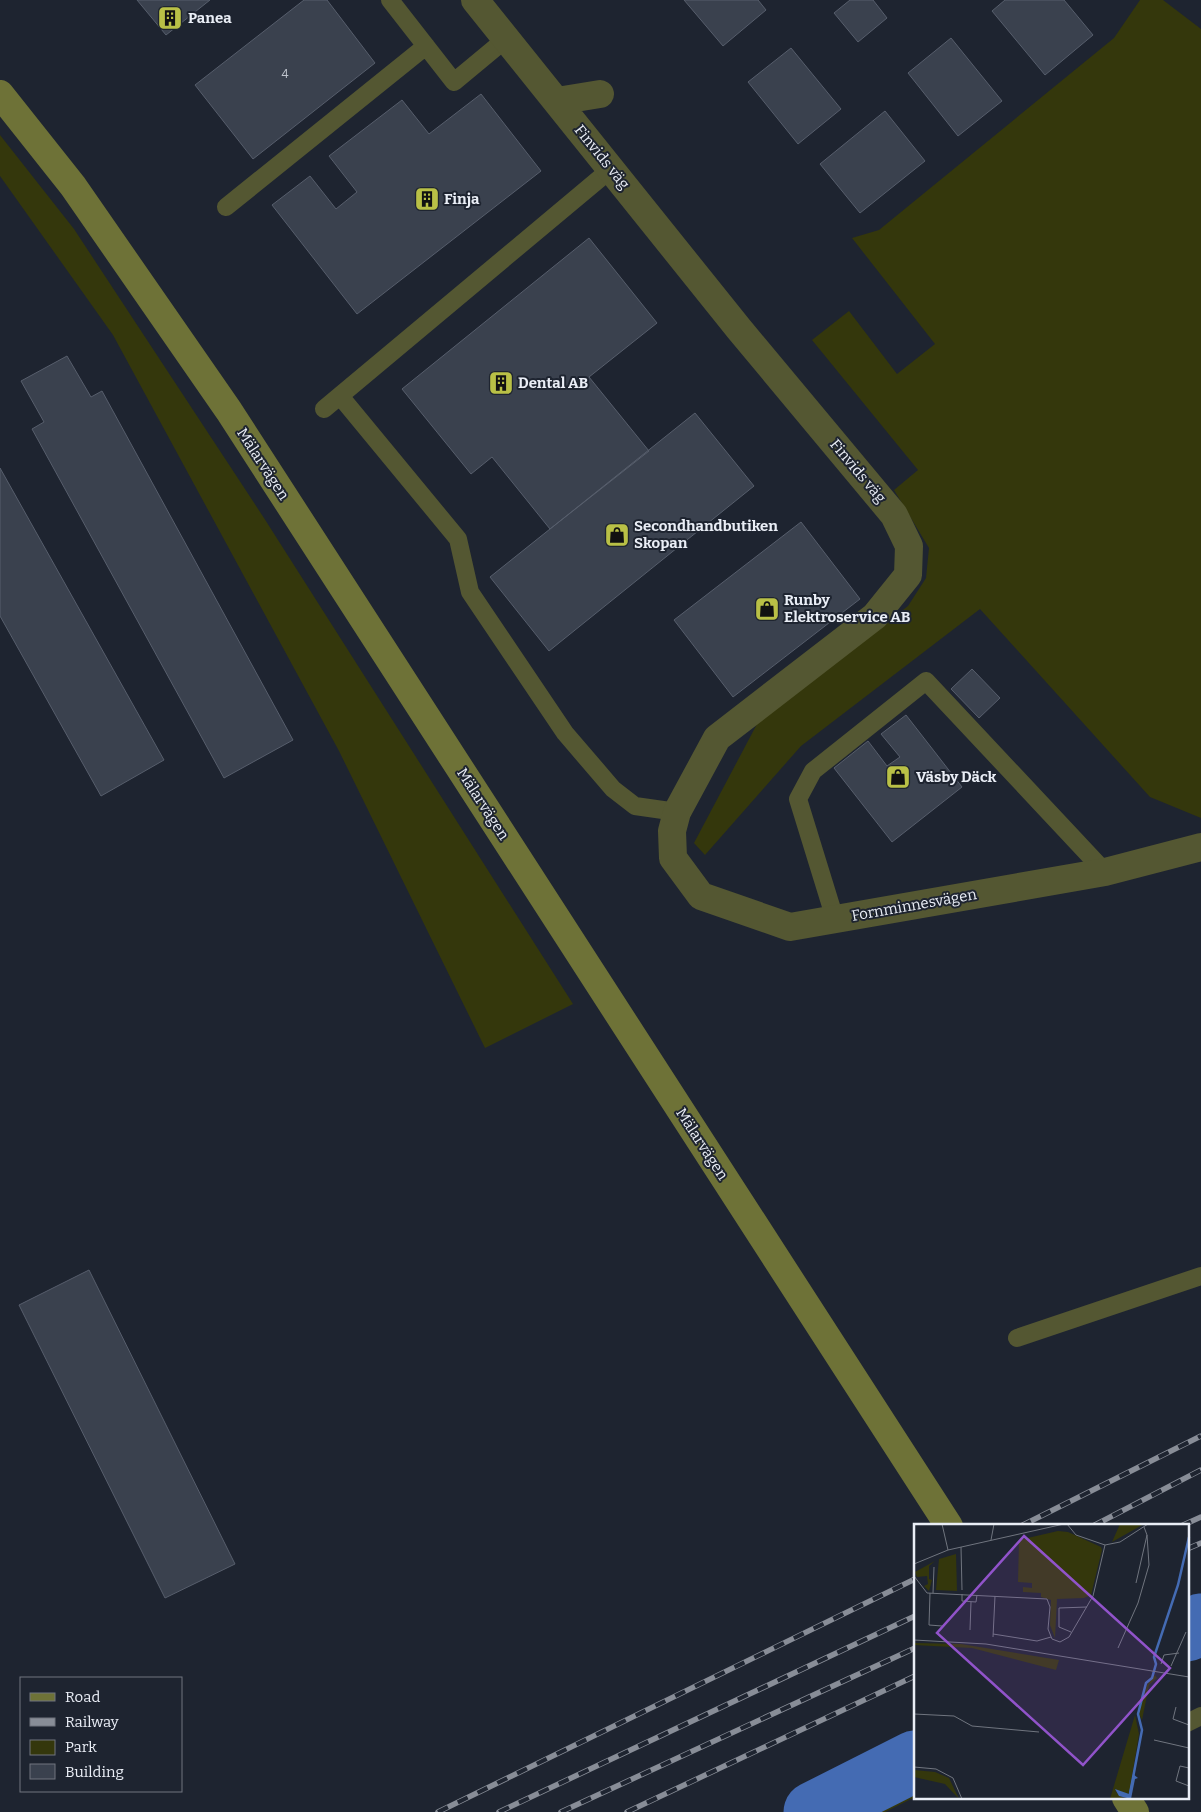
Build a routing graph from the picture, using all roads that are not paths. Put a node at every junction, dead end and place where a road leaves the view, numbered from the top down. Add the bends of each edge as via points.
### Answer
1 (390, 0) edge
2 (475, 0) edge
3 (507, 38) junction
4 (426, 46) junction
5 (0, 94) edge
6 (600, 94) dead end
7 (557, 101) junction
8 (611, 169) junction
9 (226, 207) dead end
10 (340, 396) junction
11 (324, 410) dead end
12 (674, 822) junction
13 (1201, 847) edge
14 (1105, 872) junction
15 (835, 919) junction
16 (1201, 1276) edge
17 (1017, 1338) dead end
18 (948, 1524) edge
19 (1201, 1716) edge
20 (1188, 1722) edge
21 (1127, 1800) edge
22 (1135, 1812) edge

1 - 4 lane
2 - 3 street, Finvids väg
3 - 4 lane via 454,82
3 - 7 street, Finvids väg
4 - 9 lane
5 - 18 main road, Mälarvägen via 73,186 229,411
6 - 7 street
7 - 8 street, Finvids väg
8 - 10 lane
8 - 12 street, Finvids väg via 894,516 909,546 908,575 875,616 717,738
10 - 11 lane
10 - 12 lane via 458,539 470,592 565,733 613,789 635,806
12 - 15 street, Fornminnesvägen via 673,858 701,896 790,927
13 - 14 street, Fornminnesvägen
14 - 15 street, Fornminnesvägen
14 - 15 lane via 926,681 813,771 798,799
16 - 17 lane
19 - 20 lane
21 - 22 main road

